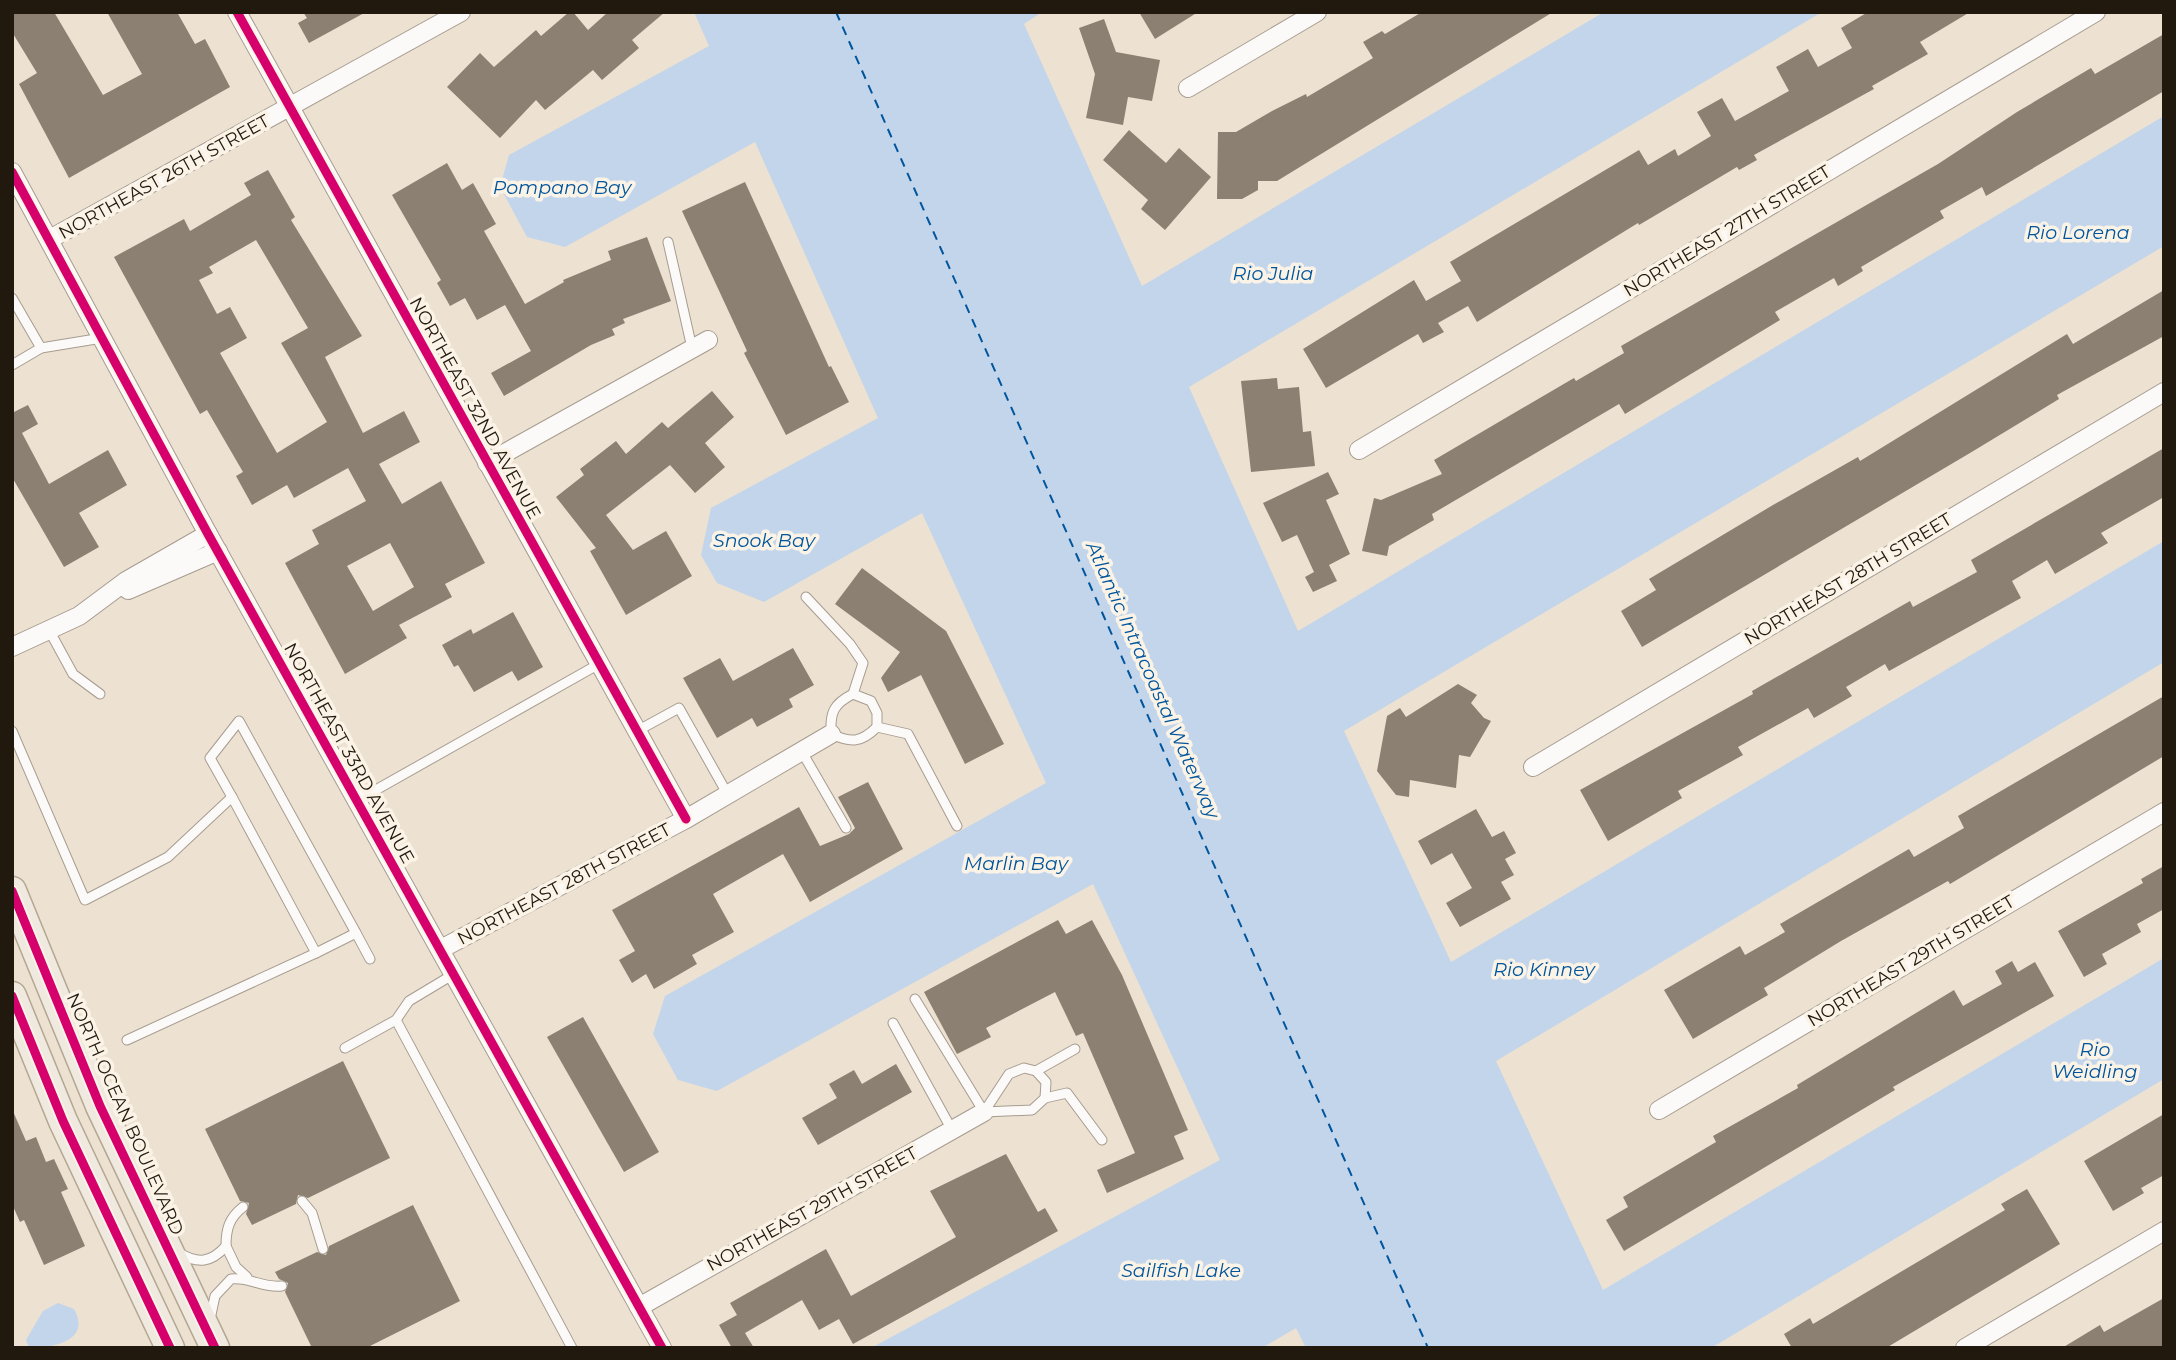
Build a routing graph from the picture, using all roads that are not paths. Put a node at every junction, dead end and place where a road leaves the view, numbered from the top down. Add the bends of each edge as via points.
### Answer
1 (237, 12) edge
2 (461, 12) edge
3 (1317, 12) edge
4 (2096, 12) edge
5 (1188, 88) dead end
6 (290, 107) junction
7 (12, 172) edge
8 (50, 239) junction
9 (668, 242) dead end
10 (12, 298) edge
11 (102, 338) junction
12 (700, 344) joint
13 (41, 348) junction
14 (12, 365) edge
15 (2164, 392) edge
16 (1359, 450) dead end
17 (487, 463) junction
18 (208, 534) junction
19 (218, 551) junction
20 (806, 597) dead end
21 (102, 600) junction
22 (50, 630) junction
23 (12, 648) edge
24 (599, 664) junction
25 (100, 694) dead end
26 (853, 694) junction
27 (877, 727) junction
28 (12, 731) edge
29 (636, 731) junction
30 (831, 734) junction
31 (802, 752) junction
32 (1533, 766) dead end
33 (728, 795) junction
34 (232, 797) junction
35 (358, 800) junction
36 (2164, 811) edge
37 (686, 819) junction
38 (957, 826) dead end
39 (846, 828) dead end
40 (12, 891) edge
41 (356, 933) junction
42 (441, 949) junction
43 (316, 953) junction
44 (370, 959) dead end
45 (454, 974) junction
46 (12, 996) edge
47 (915, 999) dead end
48 (396, 1020) junction
49 (893, 1023) dead end
50 (127, 1040) dead end
51 (345, 1048) dead end
52 (1075, 1049) dead end
53 (1037, 1070) junction
54 (1045, 1098) junction
55 (1659, 1110) dead end
56 (984, 1112) junction
57 (952, 1130) junction
58 (1102, 1140) dead end
59 (302, 1201) dead end
60 (243, 1207) dead end
61 (2164, 1231) edge
62 (226, 1245) junction
63 (166, 1246) junction
64 (323, 1249) dead end
65 (247, 1278) junction
66 (282, 1286) dead end
67 (639, 1307) junction
68 (211, 1339) edge
69 (1974, 1346) edge
70 (172, 1348) edge
71 (572, 1348) edge
72 (662, 1348) edge

1 - 6 street, NORTHEAST 32ND AVENUE
2 - 6 street, NORTHEAST 26TH STREET
3 - 5 street
4 - 16 street, NORTHEAST 27TH STREET
6 - 8 street, NORTHEAST 26TH STREET
6 - 17 street, NORTHEAST 32ND AVENUE
7 - 8 street, NORTHEAST 33RD AVENUE
8 - 11 street, NORTHEAST 33RD AVENUE
9 - 12 lane
10 - 13 lane
11 - 13 lane
11 - 18 street, NORTHEAST 33RD AVENUE
12 - 17 street
13 - 14 lane
15 - 32 street, NORTHEAST 28TH STREET
17 - 24 street, NORTHEAST 32ND AVENUE
18 - 19 street, NORTHEAST 33RD AVENUE
18 - 21 street
19 - 21 street
19 - 35 street, NORTHEAST 33RD AVENUE
20 - 26 lane via 863,663
21 - 22 street
22 - 23 street
22 - 25 lane via 73,674
24 - 29 street, NORTHEAST 32ND AVENUE
24 - 35 lane
26 - 27 lane via 871,701
26 - 30 lane via 838,702 830,714
27 - 30 lane via 865,739 850,742
27 - 38 lane via 908,734
28 - 34 lane via 85,900 168,857
29 - 33 lane via 679,708
29 - 37 street, NORTHEAST 32ND AVENUE
30 - 31 street, NORTHEAST 28TH STREET
31 - 33 street, NORTHEAST 28TH STREET
31 - 39 lane
33 - 37 street, NORTHEAST 28TH STREET
34 - 41 lane via 210,758 239,721
34 - 43 lane
35 - 42 street, NORTHEAST 33RD AVENUE
36 - 55 street, NORTHEAST 29TH STREET
37 - 42 street, NORTHEAST 28TH STREET
40 - 63 main road, NORTH OCEAN BOULEVARD via 100,1106
41 - 43 lane
41 - 44 lane
42 - 45 street, NORTHEAST 33RD AVENUE
43 - 50 lane
45 - 48 lane via 408,1001
45 - 67 street, NORTHEAST 33RD AVENUE
46 - 70 main road via 63,1121
47 - 56 lane
48 - 51 lane
48 - 71 lane
49 - 57 lane
52 - 53 lane
53 - 54 lane via 1046,1082
53 - 56 lane via 1024,1068 1009,1074
54 - 56 lane via 1032,1110
54 - 58 lane via 1068,1093
56 - 57 street, NORTHEAST 29TH STREET
57 - 67 street, NORTHEAST 29TH STREET
59 - 64 lane via 312,1213
60 - 62 lane via 226,1228
61 - 69 street
62 - 63 lane via 204,1262
62 - 65 lane
63 - 68 main road, NORTH OCEAN BOULEVARD
65 - 66 lane via 265,1287
65 - 68 lane via 231,1279 215,1296
67 - 72 street, NORTHEAST 33RD AVENUE
68 - 70 main road

